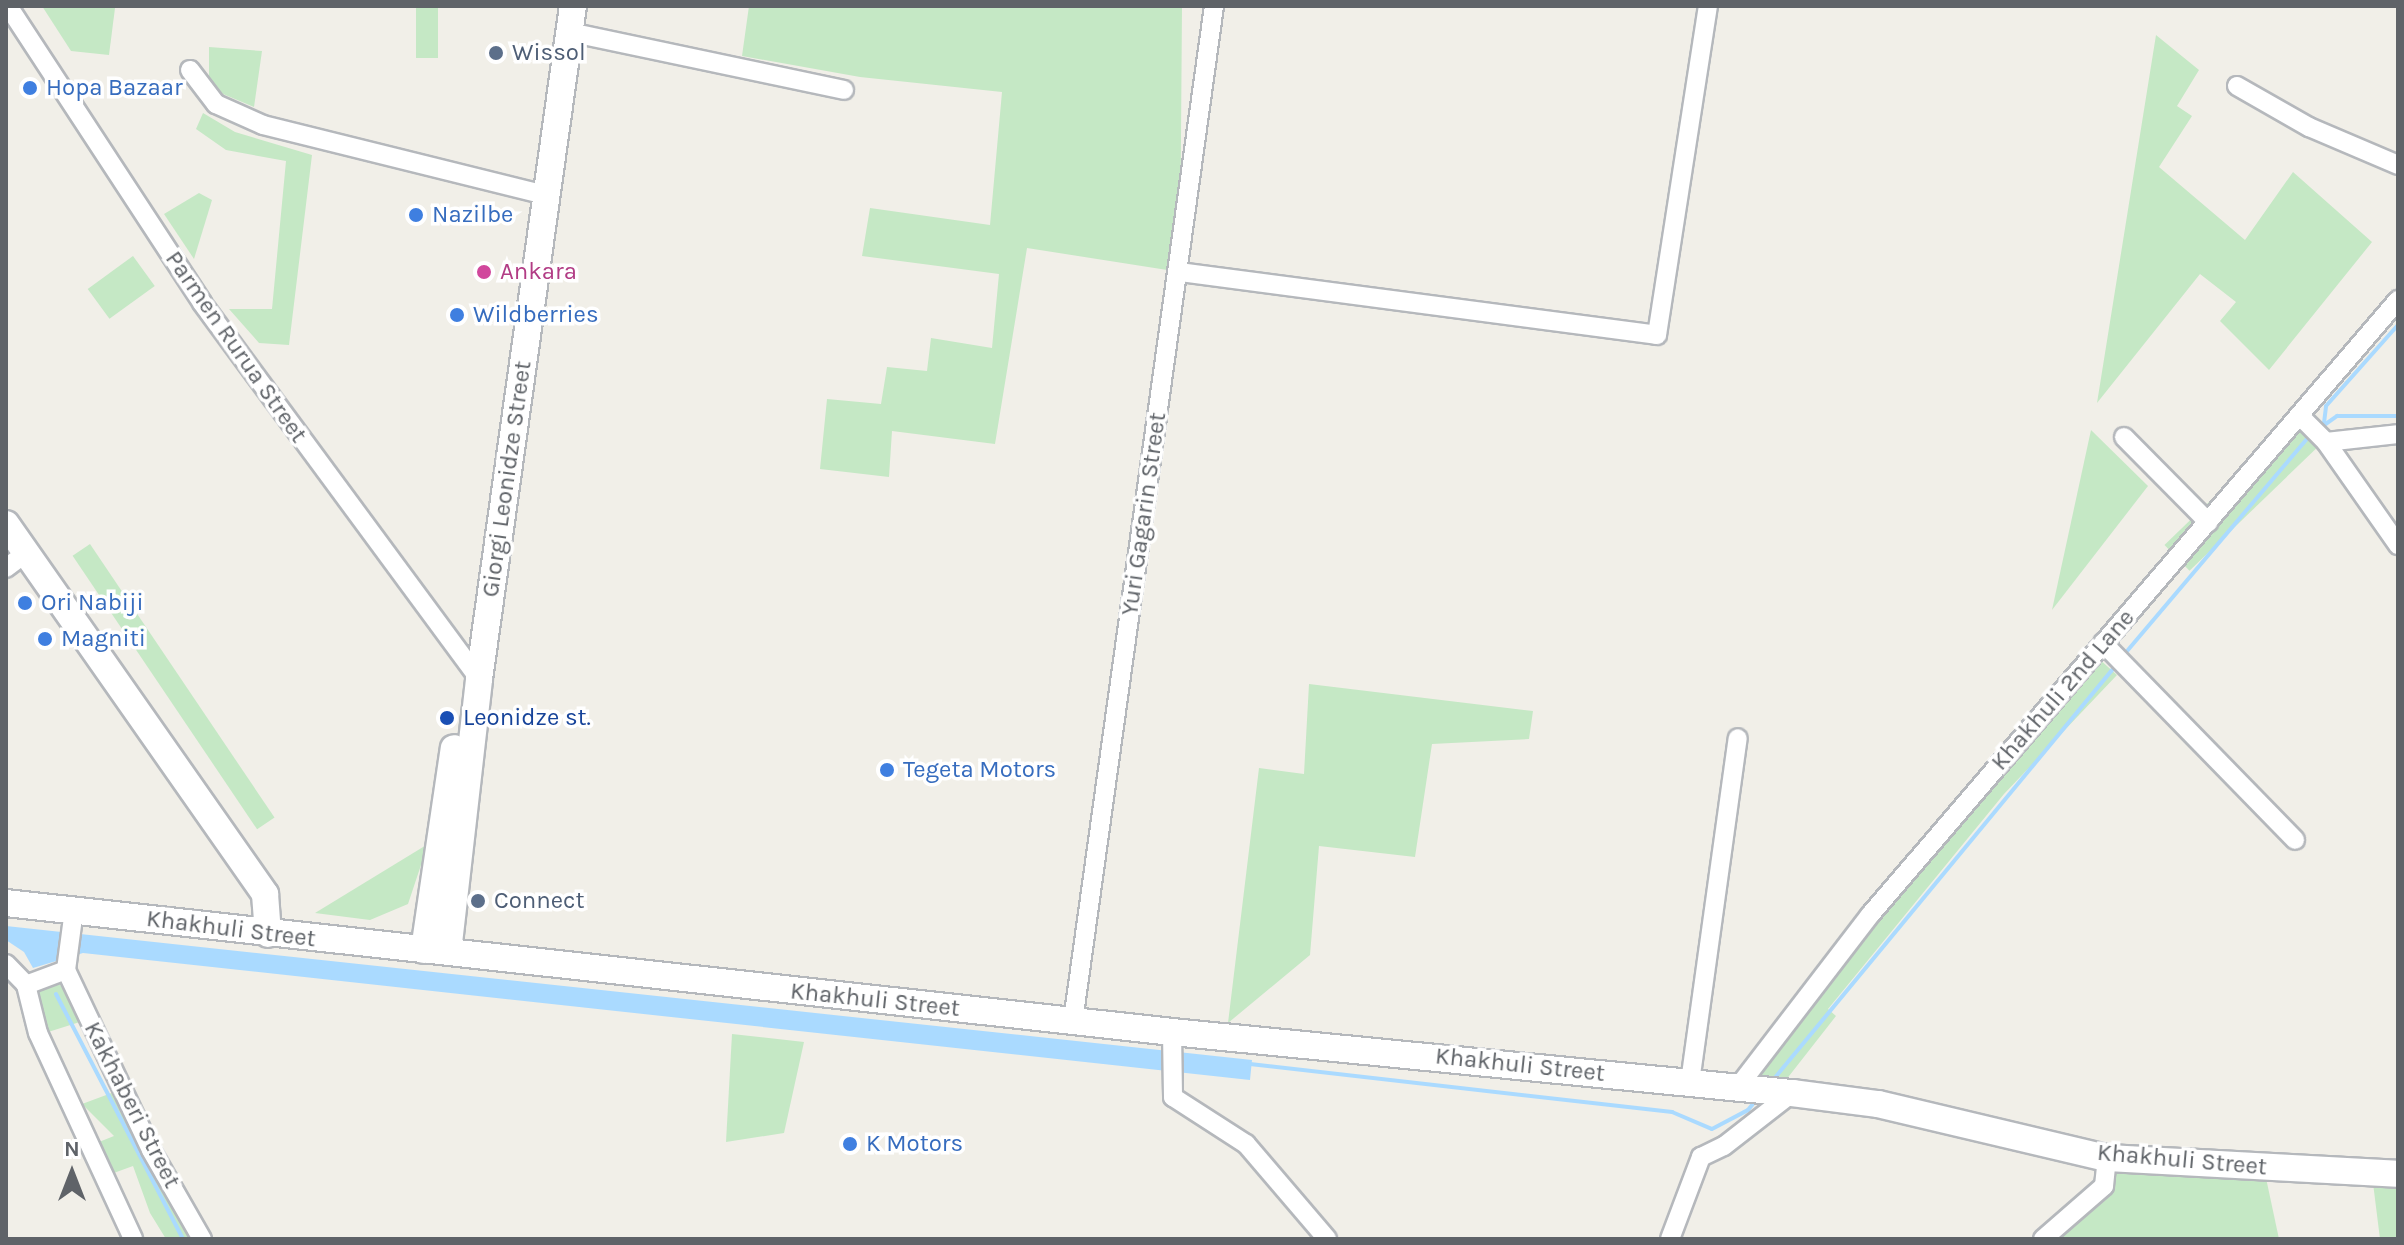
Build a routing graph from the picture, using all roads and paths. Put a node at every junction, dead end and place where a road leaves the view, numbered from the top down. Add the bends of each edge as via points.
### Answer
1 (8, 6) edge
2 (558, 6) edge
3 (1214, 6) edge
4 (1708, 6) edge
5 (571, 19) edge
6 (190, 70) dead end
7 (2237, 86) dead end
8 (844, 90) dead end
9 (2398, 165) edge
10 (539, 193) junction
11 (1180, 272) junction
12 (2398, 300) edge
13 (2299, 415) junction
14 (2398, 434) edge
15 (2124, 437) dead end
16 (2325, 442) junction
17 (2208, 522) junction
18 (6, 524) edge
19 (2398, 545) edge
20 (16, 560) edge
21 (2117, 655) junction
22 (473, 670) junction
23 (1738, 738) dead end
24 (2295, 840) dead end
25 (6, 903) edge
26 (73, 919) junction
27 (268, 934) junction
28 (436, 951) junction
29 (6, 964) edge
30 (68, 964) junction
31 (26, 985) junction
32 (1073, 1021) junction
33 (1172, 1032) junction
34 (1690, 1082) junction
35 (1742, 1088) junction
36 (1786, 1092) junction
37 (2107, 1158) junction
38 (2398, 1174) edge
39 (133, 1239) edge
40 (202, 1239) edge
41 (1327, 1239) edge
42 (1670, 1239) edge
43 (2043, 1239) edge

1 - 22 street, Parmen Rurua Street via 202,303
2 - 10 street, Giorgi Leonidze Street
3 - 11 street, Yuri Gagarin Street
4 - 11 street via 1657,335
5 - 8 street
5 - 10 street, Giorgi Leonidze Street
6 - 10 street via 194,82 216,104 263,125
7 - 9 street via 2309,127
10 - 22 street, Giorgi Leonidze Street
11 - 32 street, Yuri Gagarin Street
12 - 13 street, Khakhuli 2nd Lane
13 - 16 street
13 - 17 street, Khakhuli 2nd Lane
14 - 16 street
15 - 17 street
16 - 19 street
17 - 21 street, Khakhuli 2nd Lane
18 - 20 street
20 - 27 street via 265,894
21 - 24 street
21 - 35 street, Khakhuli 2nd Lane via 1870,915
22 - 28 street, Giorgi Leonidze Street
23 - 34 street
25 - 26 street, Khakhuli Street
26 - 27 street, Khakhuli Street
26 - 30 street
27 - 28 street, Khakhuli Street
28 - 32 street, Khakhuli Street
29 - 31 street
30 - 31 street
30 - 40 street, Kakhaberi Street via 151,1150
31 - 39 street via 38,1033
32 - 33 street, Khakhuli Street
33 - 34 street, Khakhuli Street
33 - 41 street via 1173,1097 1246,1144 1276,1173
34 - 35 street, Khakhuli Street
35 - 36 street, Khakhuli Street
36 - 37 street, Khakhuli Street via 1878,1104
36 - 42 street via 1724,1146 1701,1157
37 - 38 street, Khakhuli Street
37 - 43 street via 2104,1186

